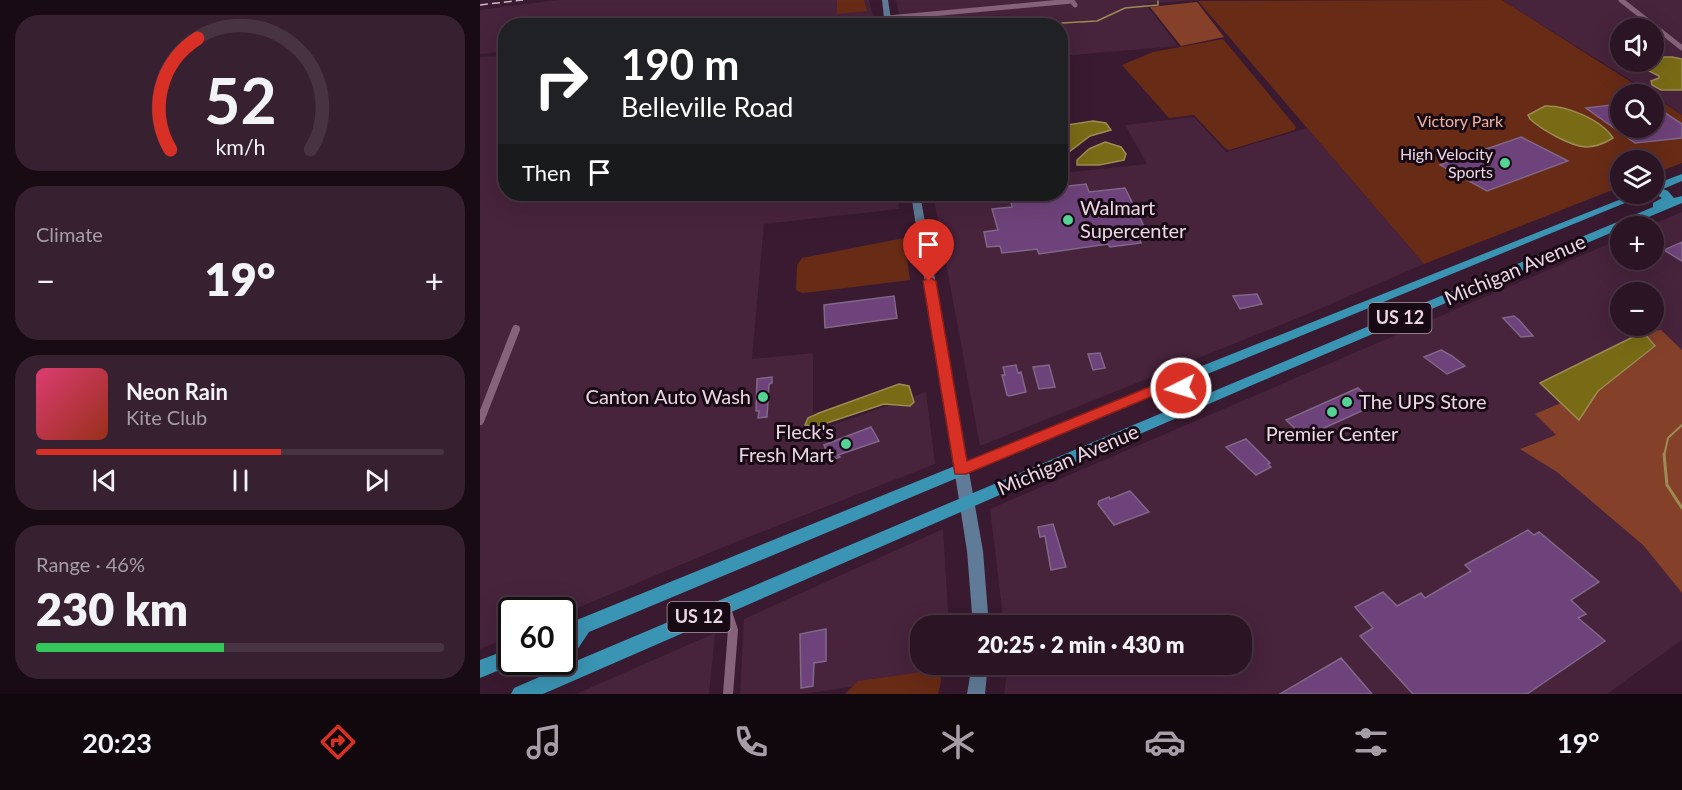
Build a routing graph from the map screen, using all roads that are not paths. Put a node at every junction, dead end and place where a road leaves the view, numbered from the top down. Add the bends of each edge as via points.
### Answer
1 (885, 0) edge
2 (1622, 0) edge
3 (1073, 3) edge
4 (888, 18) edge
5 (926, 18) edge
6 (1682, 48) edge
7 (1682, 177) edge
8 (1664, 184) edge
9 (1682, 199) edge
10 (916, 201) edge
11 (1617, 204) edge
12 (1656, 204) edge
13 (1630, 216) edge
14 (1641, 216) edge
15 (1610, 229) edge
16 (516, 329) dead end
17 (1251, 352) junction
18 (1252, 380) junction
19 (1169, 384) junction
20 (1181, 411) junction
21 (480, 421) edge
22 (960, 470) junction
23 (966, 503) junction
24 (725, 606) junction
25 (981, 615) edge
26 (582, 627) junction
27 (576, 629) edge
28 (576, 635) edge
29 (498, 662) edge
30 (480, 669) edge
31 (576, 670) edge
32 (565, 675) edge
33 (979, 675) edge
34 (521, 694) edge
35 (728, 694) edge
36 (976, 694) edge

1 - 4 main road
2 - 6 street
3 - 5 street
7 - 8 main road
9 - 14 main road, Michigan Avenue / US 12
10 - 22 main road
11 - 17 main road, Michigan Avenue / US 12
12 - 13 main road
15 - 18 main road, Michigan Avenue / US 12
16 - 21 street
17 - 18 main road via 1238,365 1242,375
17 - 19 main road, Michigan Avenue / US 12
18 - 20 main road, Michigan Avenue / US 12
19 - 20 main road via 1187,395
19 - 22 main road, Michigan Avenue / US 12
20 - 23 main road, Michigan Avenue / US 12
22 - 23 main road
22 - 26 main road, Michigan Avenue / US 12
23 - 24 main road, Michigan Avenue / US 12
23 - 25 main road via 979,578
24 - 31 main road, Michigan Avenue / US 12
24 - 35 street via 733,630
26 - 27 main road, Michigan Avenue / US 12
26 - 28 main road
29 - 30 main road
32 - 34 main road, Michigan Avenue / US 12
33 - 36 main road

